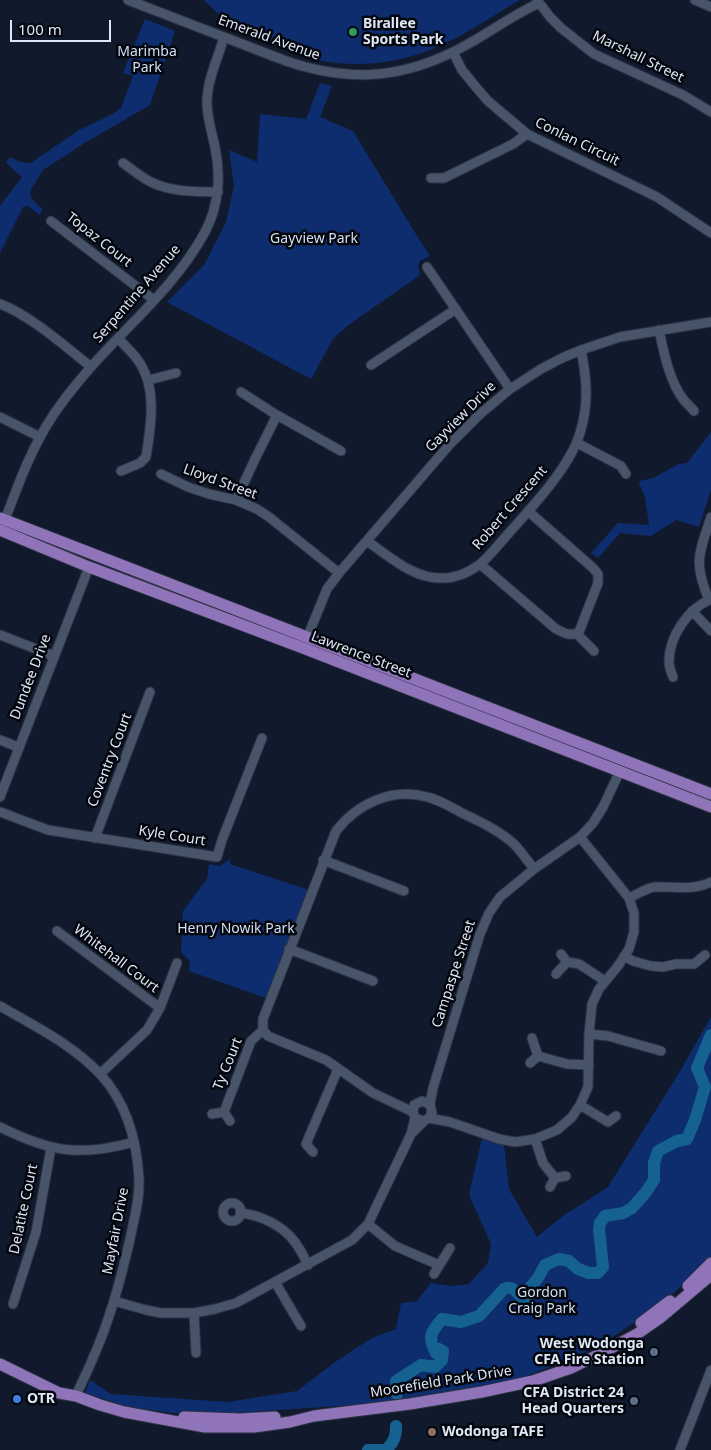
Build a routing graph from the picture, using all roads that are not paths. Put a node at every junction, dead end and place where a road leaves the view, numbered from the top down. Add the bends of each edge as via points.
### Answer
1 (128, 0) edge
2 (695, 0) edge
3 (538, 2) edge
4 (711, 7) edge
5 (224, 37) junction
6 (453, 52) junction
7 (711, 112) edge
8 (527, 134) junction
9 (123, 163) dead end
10 (431, 178) dead end
11 (218, 192) junction
12 (51, 221) dead end
13 (711, 233) edge
14 (427, 267) dead end
15 (154, 300) junction
16 (0, 304) edge
17 (456, 309) junction
18 (711, 322) edge
19 (659, 330) junction
20 (118, 338) junction
21 (581, 350) junction
22 (371, 365) dead end
23 (91, 367) junction
24 (176, 373) dead end
25 (149, 380) junction
26 (510, 389) junction
27 (241, 392) dead end
28 (694, 411) dead end
29 (277, 416) junction
30 (0, 417) edge
31 (40, 437) junction
32 (577, 443) junction
33 (341, 451) dead end
34 (121, 471) dead end
35 (161, 474) dead end
36 (626, 474) dead end
37 (236, 500) junction
38 (528, 511) junction
39 (711, 517) edge
40 (1, 525) edge
41 (367, 541) junction
42 (94, 556) junction
43 (480, 564) junction
44 (89, 567) junction
45 (339, 573) junction
46 (710, 600) edge
47 (692, 611) junction
48 (711, 631) edge
49 (577, 634) junction
50 (0, 635) edge
51 (305, 643) junction
52 (594, 651) dead end
53 (54, 656) junction
54 (673, 677) dead end
55 (150, 692) dead end
56 (262, 738) dead end
57 (0, 740) edge
58 (18, 747) junction
59 (622, 766) junction
60 (711, 794) edge
61 (0, 798) edge
62 (711, 807) edge
63 (0, 812) edge
64 (580, 837) junction
65 (96, 838) junction
66 (324, 860) junction
67 (534, 869) junction
68 (710, 882) edge
69 (404, 891) dead end
70 (629, 898) junction
71 (57, 931) dead end
72 (289, 949) junction
73 (561, 954) dead end
74 (705, 955) dead end
75 (624, 956) junction
76 (567, 962) junction
77 (177, 963) dead end
78 (556, 974) dead end
79 (373, 980) dead end
80 (605, 981) junction
81 (0, 1006) edge
82 (160, 1008) junction
83 (264, 1030) junction
84 (589, 1034) junction
85 (532, 1038) dead end
86 (661, 1051) dead end
87 (538, 1056) junction
88 (530, 1064) dead end
89 (589, 1065) junction
90 (338, 1069) junction
91 (100, 1074) junction
92 (580, 1105) junction
93 (422, 1111) junction
94 (224, 1112) junction
95 (212, 1114) dead end
96 (616, 1116) dead end
97 (230, 1121) dead end
98 (0, 1127) edge
99 (536, 1139) junction
100 (134, 1142) junction
101 (51, 1148) junction
102 (312, 1152) dead end
103 (566, 1176) dead end
104 (555, 1178) junction
105 (550, 1187) dead end
106 (240, 1212) dead end
107 (368, 1224) junction
108 (450, 1248) dead end
109 (711, 1263) edge
110 (308, 1265) junction
111 (439, 1265) junction
112 (434, 1274) dead end
113 (708, 1278) edge
114 (276, 1282) junction
115 (114, 1301) junction
116 (13, 1304) dead end
117 (194, 1313) junction
118 (301, 1326) dead end
119 (196, 1354) dead end
120 (0, 1359) edge
121 (0, 1364) edge
122 (711, 1370) edge
123 (76, 1396) junction
124 (680, 1450) edge

1 - 5 street, Emerald Avenue
2 - 4 street
3 - 6 street, Emerald Avenue
3 - 7 street, Marshall Street via 561,28 594,54 684,95
5 - 6 street, Emerald Avenue via 308,69 352,75 403,70
5 - 11 street, Serpentine Avenue via 211,74 207,103 218,161
6 - 8 street, Conlan Circuit via 462,70 488,101
8 - 10 street via 444,178
8 - 13 street, Conlan Circuit via 657,196
9 - 11 street via 156,184 175,189
11 - 15 street, Serpentine Avenue via 211,219 201,239
12 - 15 street, Topaz Court
14 - 17 street
15 - 20 street, Serpentine Avenue
16 - 23 street via 44,330
17 - 22 street
17 - 26 street
18 - 19 street, Gayview Drive
19 - 21 street, Gayview Drive via 620,337
19 - 28 street via 675,384
20 - 23 street, Serpentine Avenue
20 - 25 street via 137,359
21 - 26 street, Gayview Drive via 541,369
21 - 32 street, Robert Crescent via 587,398
23 - 31 street, Serpentine Avenue
24 - 25 street
25 - 34 street via 151,403 146,458
26 - 41 street, Gayview Drive via 450,444
27 - 29 street
29 - 33 street
29 - 37 street
30 - 31 street
31 - 40 street, Serpentine Avenue
32 - 36 street via 621,466
32 - 38 street, Robert Crescent via 563,467
35 - 37 street, Lloyd Street via 188,487
37 - 45 street, Lloyd Street via 257,509
38 - 43 street, Robert Crescent
38 - 49 street via 598,574 598,583
39 - 46 street via 698,566
40 - 42 main road, Lawrence Street
40 - 44 main road, Lawrence Street
41 - 43 street, Robert Crescent via 408,569 431,578 455,576
41 - 45 street, Gayview Drive
42 - 44 main road
42 - 51 main road, Lawrence Street
43 - 49 street via 556,630
44 - 51 main road, Lawrence Street
44 - 53 street, Dundee Drive
45 - 51 street, Gayview Drive via 327,589
46 - 47 street
47 - 48 street
47 - 54 street via 671,647 669,664
49 - 52 street
50 - 53 street
51 - 59 main road, Lawrence Street
53 - 58 street, Dundee Drive
55 - 65 street, Coventry Court
56 - 65 street, Kyle Court via 217,856
57 - 58 street
58 - 61 street, Dundee Drive
59 - 60 main road, Lawrence Street
59 - 62 main road, Lawrence Street
59 - 64 street, Campaspe Street via 603,807
63 - 65 street, Kyle Court via 48,830
64 - 67 street, Campaspe Street
64 - 70 street
66 - 67 street via 336,831 353,813 381,798 410,794 442,802 501,833
66 - 69 street
66 - 72 street
67 - 93 street, Campaspe Street via 500,897 489,913 433,1088
68 - 70 street via 682,888 654,888
70 - 75 street via 634,913 634,932
71 - 82 street, Whitehall Court
72 - 79 street
72 - 83 street via 262,1019
73 - 76 street
74 - 75 street via 694,964 663,967 650,966
75 - 80 street
76 - 78 street
76 - 80 street via 579,964
77 - 82 street
80 - 84 street via 592,1004
81 - 91 street, Mayfair Drive via 71,1048
82 - 91 street via 147,1030
83 - 90 street via 268,1036 326,1060
83 - 94 street, Ty Court via 251,1041
84 - 86 street
84 - 89 street
85 - 87 street
87 - 88 street
87 - 89 street via 567,1064
89 - 92 street via 588,1087
90 - 93 street via 373,1093
90 - 102 street via 302,1145
91 - 100 street, Mayfair Drive via 128,1119
92 - 96 street via 607,1126
92 - 99 street via 557,1130
93 - 99 street via 499,1139 515,1142
93 - 107 street, Campaspe Street
94 - 95 street, Ty Court
94 - 97 street, Ty Court
98 - 101 street
99 - 104 street via 543,1164
100 - 101 street via 90,1151
100 - 115 street, Mayfair Drive via 139,1179 137,1207
101 - 116 street, Delatite Court via 36,1232
103 - 104 street
104 - 105 street
106 - 110 street via 263,1218 282,1228 295,1241
107 - 110 street, Campaspe Street via 352,1240
107 - 111 street via 395,1246
108 - 111 street
109 - 113 main road, Moorefield Park Drive
110 - 114 street, Campaspe Street
111 - 112 street
113 - 123 main road, Moorefield Park Drive via 670,1300 598,1355 533,1381 482,1392 290,1422 254,1423 179,1417 160,1419 124,1412
114 - 117 street, Campaspe Street via 236,1303
114 - 118 street
115 - 117 street, Campaspe Street via 161,1313
115 - 123 street, Mayfair Drive
117 - 119 street
120 - 123 main road, Moorefield Park Drive via 62,1386
121 - 123 main road, Moorefield Park Drive via 60,1393
122 - 124 street

